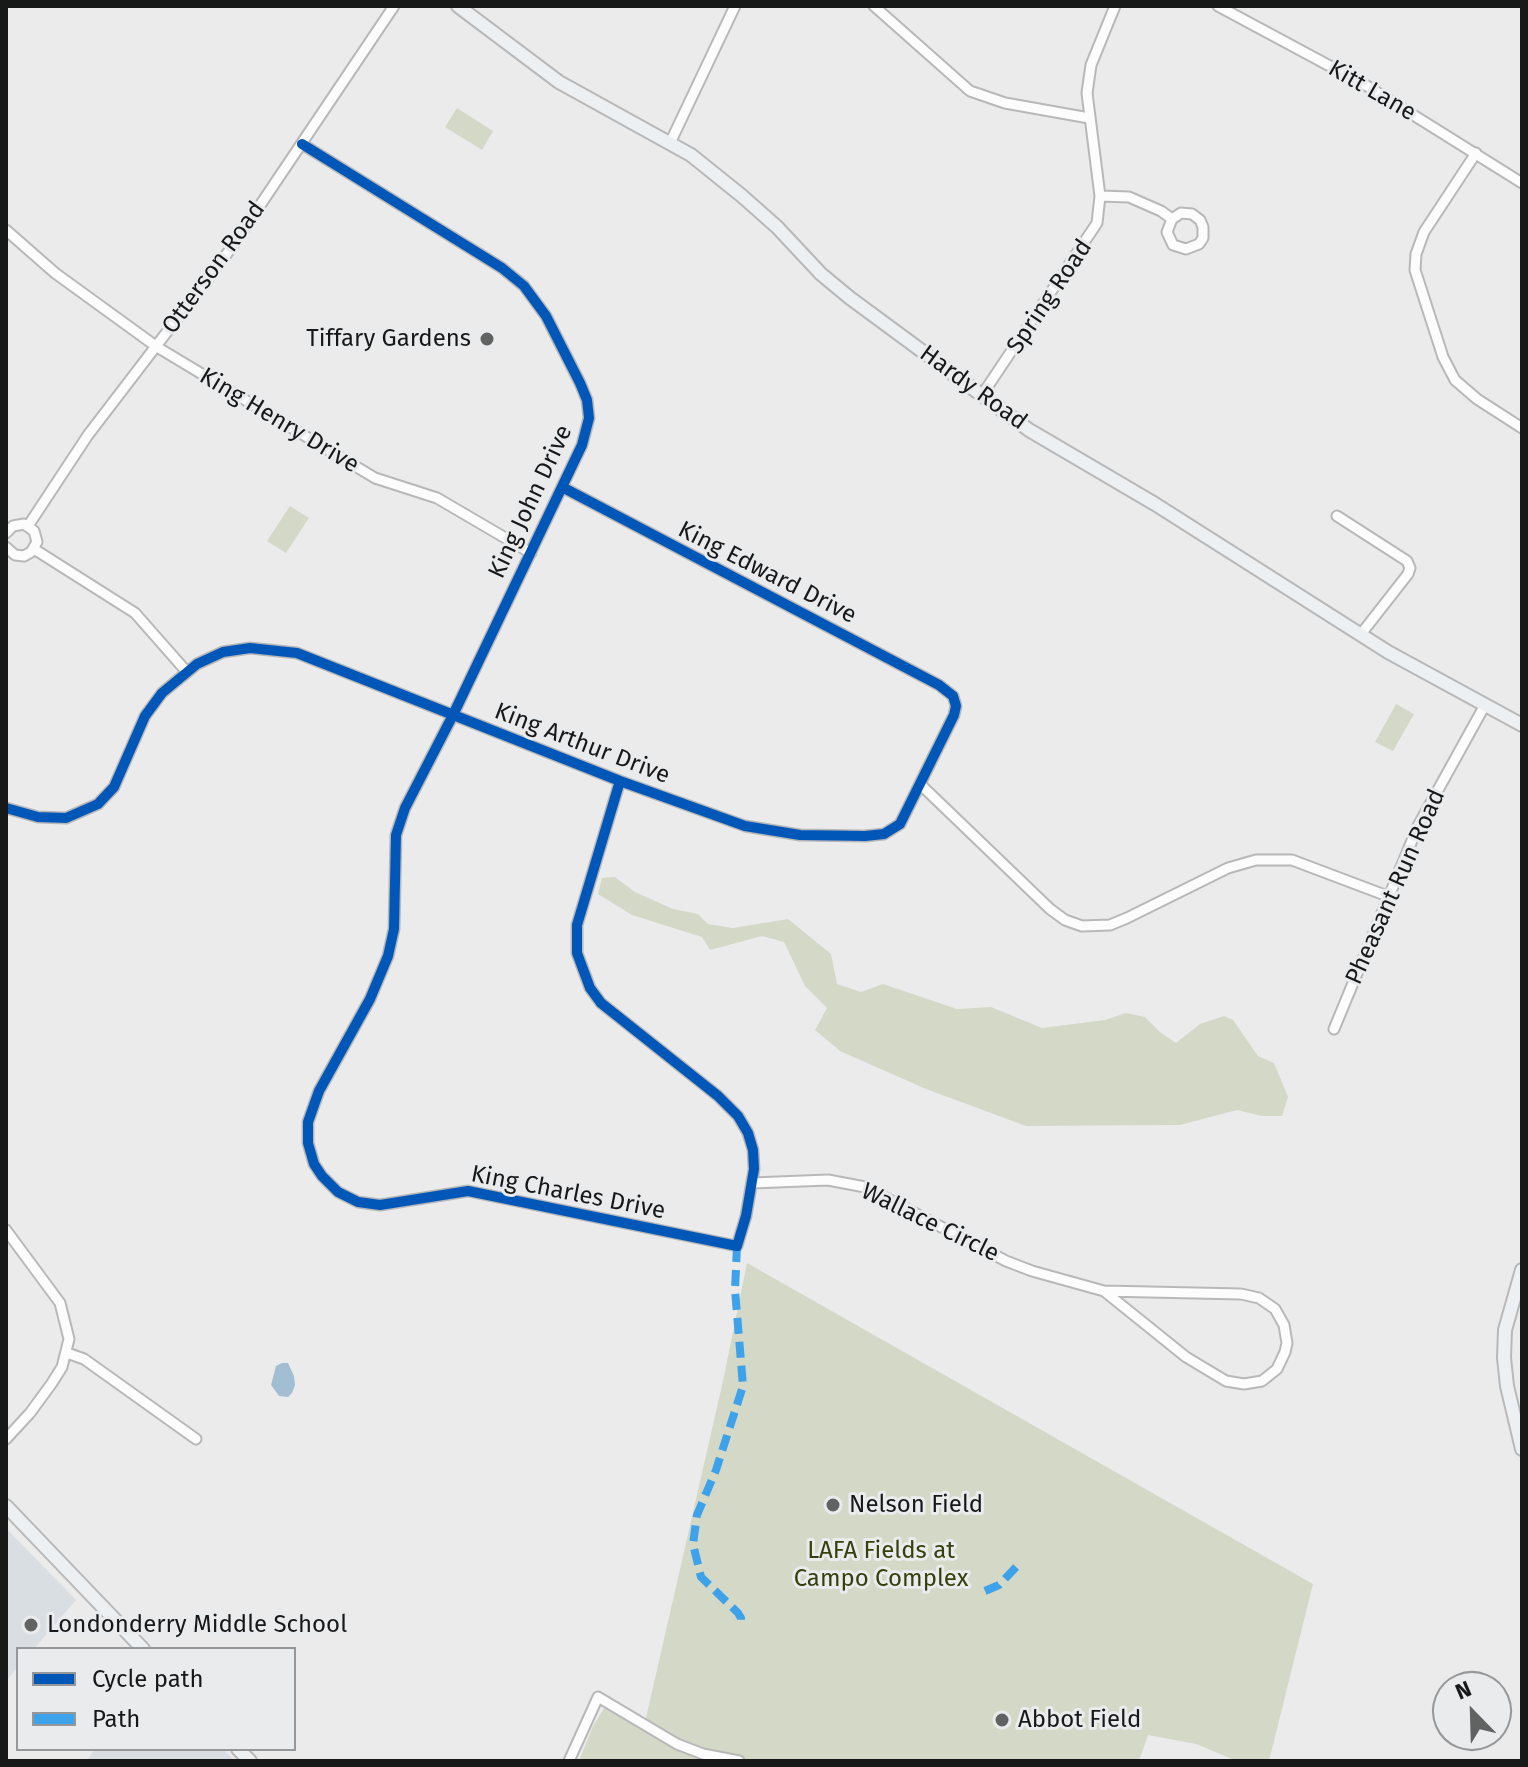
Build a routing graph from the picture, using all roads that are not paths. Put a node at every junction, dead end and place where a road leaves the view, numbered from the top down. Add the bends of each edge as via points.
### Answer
1 (394, 6) edge
2 (458, 6) edge
3 (735, 6) edge
4 (874, 6) edge
5 (1115, 6) edge
6 (1218, 6) edge
7 (1089, 118) junction
8 (670, 143) junction
9 (302, 144) junction
10 (1476, 153) junction
11 (1522, 183) edge
12 (1100, 196) junction
13 (1172, 219) junction
14 (6, 230) edge
15 (157, 347) junction
16 (982, 395) junction
17 (1522, 428) edge
18 (562, 487) junction
19 (1337, 516) dead end
20 (28, 526) junction
21 (6, 532) edge
22 (34, 549) junction
23 (531, 553) junction
24 (8, 554) edge
25 (1361, 634) junction
26 (186, 671) junction
27 (953, 696) joint
28 (1485, 705) junction
29 (453, 715) junction
30 (1521, 723) edge
31 (620, 781) junction
32 (920, 784) junction
33 (6, 808) edge
34 (1390, 897) junction
35 (1334, 1029) dead end
36 (752, 1183) junction
37 (6, 1230) edge
38 (1522, 1270) edge
39 (1104, 1291) junction
40 (67, 1353) junction
41 (6, 1439) edge
42 (196, 1439) dead end
43 (1522, 1449) edge
44 (6, 1506) edge
45 (141, 1647) edge
46 (569, 1761) edge
47 (739, 1761) edge

1 - 9 street, Otterson Road
2 - 8 street, Hardy Road via 543,71
3 - 8 street
4 - 7 street via 970,91
5 - 7 street, Spring Road via 1091,65
6 - 10 street, Kitt Lane via 1367,86
7 - 12 street, Spring Road
8 - 16 street, Hardy Road via 742,196 850,298
9 - 15 street, Otterson Road
9 - 18 street, King John Drive via 502,268 536,300 587,400 588,427
10 - 11 street, Kitt Lane
10 - 17 street via 1424,232 1415,270 1455,380
12 - 13 street via 1129,197
12 - 16 street, Spring Road via 1093,232
13 - 13 street via 1167,232 1173,245 1186,249 1201,241 1204,230 1198,217 1184,213
14 - 15 street, King Henry Drive
15 - 20 street, Otterson Road via 76,452
15 - 23 street, King Henry Drive via 375,478 437,498
16 - 25 street, Hardy Road via 1053,446
18 - 23 street, King John Drive
18 - 27 street, King Edward Drive
19 - 25 street via 1410,568
20 - 21 street via 16,525
20 - 22 street via 37,538
22 - 24 street via 24,556
22 - 26 street via 135,613
23 - 29 street, King John Drive
25 - 28 street, Hardy Road
26 - 29 street, King Arthur Drive via 223,652 279,649
26 - 33 street, King Arthur Drive via 150,708 120,777 98,804 66,818
27 - 32 street, King Arthur Drive via 954,715
28 - 30 street, Hardy Road
28 - 34 street, Pheasant Run Road via 1418,826
29 - 31 street, King Arthur Drive
29 - 36 street, King Charles Drive via 396,835 394,929 388,956 310,1115 308,1143 314,1164 332,1187 365,1204 468,1191 737,1246
31 - 32 street, King Arthur Drive via 745,826 800,835 865,836 884,834 900,824
31 - 36 street via 577,925 582,971 601,1003 738,1116 753,1150
32 - 34 street via 1050,909 1082,926 1110,925 1228,868 1256,860 1301,862
34 - 35 street, Pheasant Run Road
36 - 39 street, Wallace Circle via 828,1180 865,1187 1006,1261
37 - 40 street via 60,1303 68,1330
38 - 43 street via 1505,1330 1504,1358
39 - 39 street, Wallace Circle via 1189,1359 1226,1381 1262,1381 1277,1369 1285,1352 1284,1325 1275,1309 1259,1298
40 - 41 street via 42,1398
40 - 42 street via 84,1359
44 - 45 street
46 - 47 street via 598,1697 677,1744

